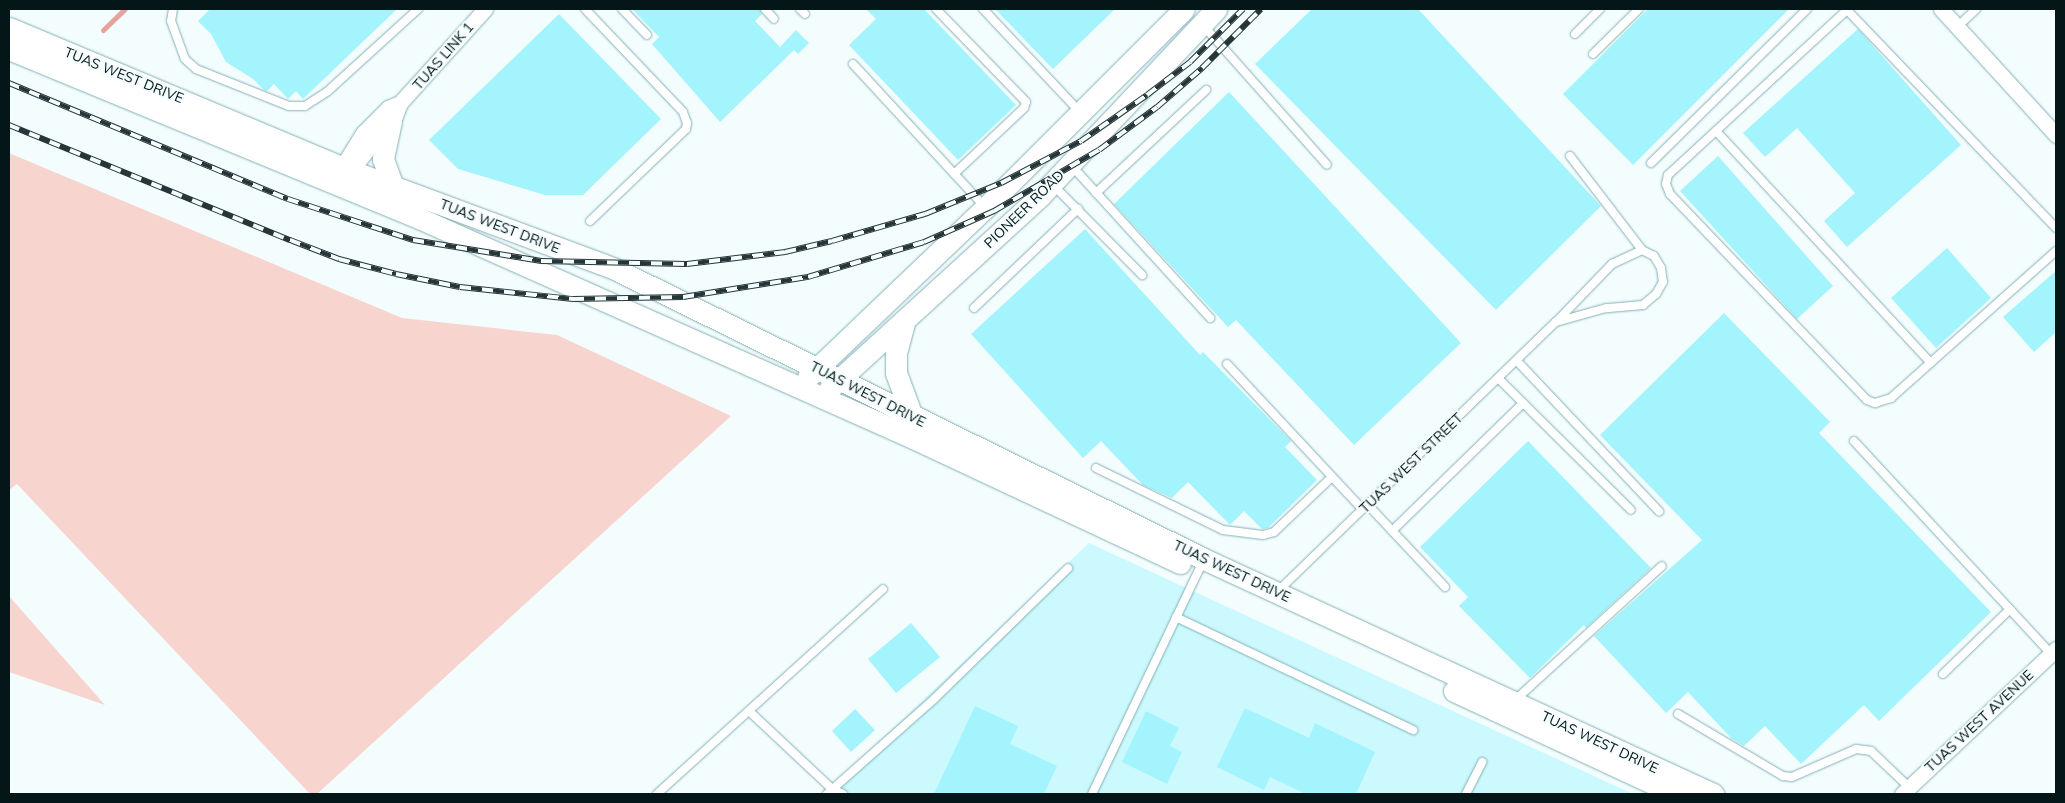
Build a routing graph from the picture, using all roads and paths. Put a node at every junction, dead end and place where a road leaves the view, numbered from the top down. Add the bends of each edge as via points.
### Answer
1 (173, 9) edge
2 (418, 9) edge
3 (485, 9) edge
4 (586, 9) edge
5 (622, 9) edge
6 (765, 9) edge
7 (936, 9) edge
8 (982, 9) edge
9 (1184, 9) edge
10 (1600, 9) edge
11 (1639, 9) edge
12 (1807, 9) edge
13 (1848, 9) edge
14 (1941, 9) edge
15 (1976, 9) edge
16 (1208, 16) edge
17 (774, 19) dead end
18 (1958, 26) junction
19 (9, 28) edge
20 (1575, 34) dead end
21 (647, 35) dead end
22 (9, 50) edge
23 (1593, 54) dead end
24 (852, 64) dead end
25 (1206, 90) dead end
26 (396, 112) junction
27 (1080, 112) junction
28 (1716, 131) junction
29 (2056, 135) edge
30 (1570, 156) dead end
31 (1651, 163) dead end
32 (1070, 164) junction
33 (1327, 165) dead end
34 (954, 174) junction
35 (344, 178) junction
36 (1051, 184) junction
37 (393, 186) junction
38 (1096, 193) junction
39 (985, 208) junction
40 (1078, 209) junction
41 (590, 221) dead end
42 (2056, 228) edge
43 (1642, 250) junction
44 (2056, 251) edge
45 (1142, 275) dead end
46 (974, 308) dead end
47 (1210, 318) dead end
48 (1556, 322) junction
49 (904, 323) junction
50 (1516, 361) junction
51 (1931, 362) junction
52 (1227, 364) dead end
53 (817, 368) junction
54 (1498, 378) junction
55 (841, 380) junction
56 (798, 386) junction
57 (820, 395) junction
58 (1523, 403) junction
59 (912, 416) junction
60 (1854, 441) dead end
61 (1096, 468) dead end
62 (1332, 477) junction
63 (1365, 507) junction
64 (1631, 510) dead end
65 (1660, 511) dead end
66 (1392, 531) junction
67 (1201, 565) junction
68 (1662, 566) dead end
69 (1068, 568) dead end
70 (1445, 587) dead end
71 (882, 589) dead end
72 (1271, 598) junction
73 (2010, 609) junction
74 (1176, 617) junction
75 (2053, 652) edge
76 (1943, 674) dead end
77 (1507, 707) junction
78 (749, 711) junction
79 (1678, 714) dead end
80 (1413, 730) dead end
81 (1482, 762) dead end
82 (1906, 790) edge
83 (830, 792) edge
84 (657, 794) edge
85 (843, 794) edge
86 (1092, 794) edge
87 (1466, 794) edge
88 (1676, 794) edge
89 (1713, 794) edge

1 - 2 lane via 171,21 185,59 196,69 289,106 305,106 328,91
3 - 26 street, TUAS LINK 1
4 - 41 lane via 683,112 687,123 686,129
5 - 21 lane
6 - 17 lane
7 - 34 lane via 1026,102 1024,108
8 - 27 lane
9 - 27 main road, PIONEER ROAD
10 - 20 lane
11 - 23 lane
12 - 31 lane
13 - 28 lane
13 - 42 lane
14 - 18 street
15 - 18 lane
16 - 32 main road, PIONEER ROAD
16 - 33 lane
18 - 29 street
19 - 35 main road, TUAS WEST DRIVE
22 - 35 main road, TUAS WEST DRIVE
24 - 34 lane
25 - 38 lane
26 - 35 street, TUAS LINK 1
26 - 37 main road via 383,159
27 - 39 main road, PIONEER ROAD
28 - 51 lane
28 - 51 lane via 1668,175 1666,184 1670,194 1867,400 1875,403 1891,398
30 - 43 lane
32 - 36 main road, PIONEER ROAD
32 - 38 lane
34 - 39 lane
35 - 37 main road, TUAS WEST DRIVE
35 - 56 main road, TUAS WEST DRIVE via 421,219
36 - 40 lane
36 - 49 main road, PIONEER ROAD
37 - 53 main road, TUAS WEST DRIVE via 615,269
38 - 47 lane
39 - 53 main road, PIONEER ROAD
40 - 45 lane
40 - 46 lane
43 - 48 lane, TUAS WEST STREET via 1612,264
43 - 48 lane, TUAS WEST STREET via 1654,256 1661,268 1662,282 1650,300 1643,305 1606,308
44 - 51 lane
48 - 50 lane, TUAS WEST STREET
49 - 55 main road, PIONEER ROAD
49 - 59 main road via 896,353 896,373
50 - 54 lane, TUAS WEST STREET
50 - 65 lane
52 - 62 lane
53 - 55 main road, TUAS WEST DRIVE
53 - 56 main road, PIONEER ROAD
54 - 58 lane
54 - 63 lane, TUAS WEST STREET
55 - 57 main road, PIONEER ROAD
55 - 59 main road, TUAS WEST DRIVE
56 - 57 main road, TUAS WEST DRIVE
57 - 67 main road, TUAS WEST DRIVE
58 - 64 lane
58 - 66 lane
59 - 67 main road, TUAS WEST DRIVE
60 - 73 lane
61 - 62 lane via 1224,530 1263,536 1274,532
62 - 63 lane
63 - 66 lane
63 - 72 lane, TUAS WEST STREET
66 - 70 lane
67 - 72 main road, TUAS WEST DRIVE
67 - 74 lane
68 - 77 lane
69 - 83 lane via 935,698
71 - 78 lane
72 - 77 main road, TUAS WEST DRIVE
73 - 75 lane
73 - 76 lane
74 - 80 lane
74 - 86 lane
75 - 82 street, TUAS WEST AVENUE
77 - 88 main road, TUAS WEST DRIVE
77 - 89 main road, TUAS WEST DRIVE
78 - 83 lane
78 - 84 lane
79 - 82 lane via 1783,776 1792,777 1856,750 1870,751
81 - 87 lane
83 - 85 lane

